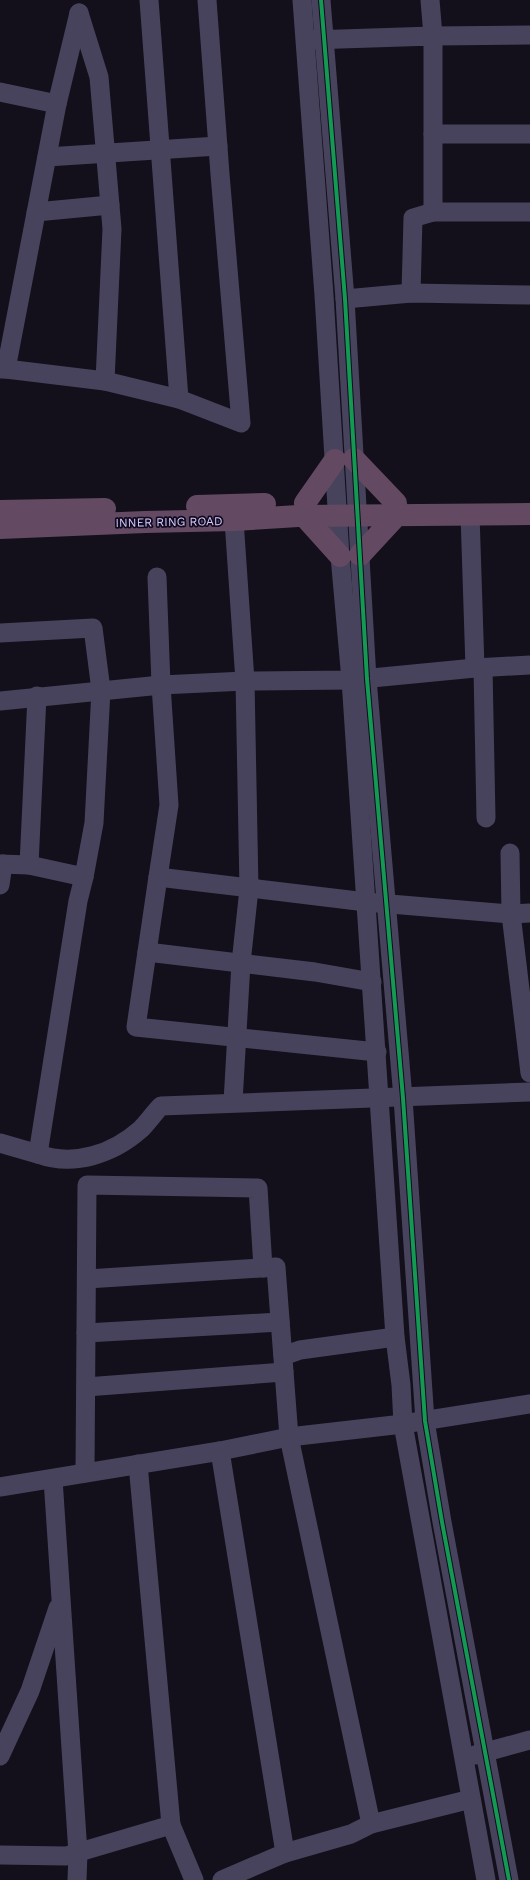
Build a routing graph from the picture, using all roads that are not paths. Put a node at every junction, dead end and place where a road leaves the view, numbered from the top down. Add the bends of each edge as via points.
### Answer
1 (149, 0) edge
2 (207, 0) edge
3 (302, 0) edge
4 (320, 0) edge
5 (430, 0) edge
6 (80, 6) edge
7 (530, 35) edge
8 (433, 36) junction
9 (304, 40) junction
10 (323, 40) junction
11 (0, 92) edge
12 (57, 104) junction
13 (433, 134) junction
14 (530, 134) edge
15 (218, 146) junction
16 (160, 150) junction
17 (105, 153) junction
18 (47, 157) junction
19 (110, 205) junction
20 (36, 212) junction
21 (433, 212) junction
22 (530, 212) edge
23 (411, 293) junction
24 (530, 295) edge
25 (345, 299) junction
26 (3, 369) edge
27 (105, 381) junction
28 (179, 399) junction
29 (344, 459) junction
30 (530, 500) edge
31 (347, 509) junction
32 (396, 509) junction
33 (304, 510) junction
34 (0, 511) edge
35 (470, 514) junction
36 (530, 514) edge
37 (234, 520) junction
38 (0, 528) edge
39 (350, 556) junction
40 (157, 578) dead end
41 (0, 633) edge
42 (530, 665) edge
43 (479, 668) junction
44 (359, 679) junction
45 (245, 681) junction
46 (161, 685) junction
47 (101, 690) junction
48 (37, 696) junction
49 (0, 701) edge
50 (486, 818) dead end
51 (510, 853) dead end
52 (2, 864) edge
53 (29, 865) junction
54 (158, 877) junction
55 (84, 878) junction
56 (0, 885) edge
57 (249, 889) junction
58 (366, 902) junction
59 (387, 904) junction
60 (521, 913) edge
61 (147, 952) junction
62 (241, 964) junction
63 (372, 982) junction
64 (238, 1037) junction
65 (376, 1052) junction
66 (530, 1073) edge
67 (530, 1092) edge
68 (403, 1098) junction
69 (379, 1099) junction
70 (233, 1102) junction
71 (0, 1143) edge
72 (38, 1154) junction
73 (263, 1268) junction
74 (87, 1279) junction
75 (280, 1322) junction
76 (86, 1333) junction
77 (394, 1337) junction
78 (283, 1352) junction
79 (284, 1372) junction
80 (86, 1387) junction
81 (530, 1404) edge
82 (425, 1421) junction
83 (403, 1424) junction
84 (289, 1437) junction
85 (220, 1450) junction
86 (138, 1464) junction
87 (85, 1473) junction
88 (53, 1479) junction
89 (0, 1488) edge
90 (61, 1600) junction
91 (530, 1740) edge
92 (486, 1753) junction
93 (0, 1756) edge
94 (463, 1757) junction
95 (472, 1800) junction
96 (371, 1824) junction
97 (171, 1825) junction
98 (78, 1853) junction
99 (285, 1853) junction
100 (0, 1855) edge
101 (77, 1880) edge
102 (194, 1880) edge
103 (222, 1880) edge
104 (486, 1880) edge
105 (509, 1880) edge

1 - 16 street
2 - 15 street
3 - 9 street
4 - 10 street
5 - 8 street
6 - 12 street
6 - 17 street via 99,77
7 - 8 street
8 - 10 street
8 - 13 street
9 - 10 street
9 - 29 street
10 - 25 street
11 - 12 street
12 - 18 street
13 - 14 street
13 - 21 street
15 - 16 street
15 - 28 street via 241,423
16 - 17 street
16 - 28 street
17 - 18 street
17 - 19 street
18 - 20 street
19 - 20 street
19 - 27 street via 112,229
20 - 26 street
21 - 22 street
21 - 23 street via 413,218
23 - 24 street
23 - 25 street
25 - 29 street
26 - 27 street
27 - 28 street
29 - 31 street
29 - 32 highway
29 - 33 highway
30 - 32 highway, INNER RING ROAD
31 - 32 highway, INNER RING ROAD
31 - 33 highway, INNER RING ROAD
31 - 39 street
32 - 35 highway, INNER RING ROAD
32 - 39 highway
33 - 34 highway, INNER RING ROAD
33 - 37 highway, INNER RING ROAD
33 - 39 highway
35 - 36 highway, INNER RING ROAD
35 - 43 street
37 - 38 highway, INNER RING ROAD
37 - 45 street
39 - 44 street
40 - 46 street
41 - 47 street via 92,628
42 - 43 street
43 - 44 street
43 - 50 street
44 - 45 street
44 - 58 street
44 - 59 street
45 - 46 street
45 - 57 street
46 - 47 street
46 - 54 street via 169,805
47 - 48 street
47 - 55 street via 94,823
48 - 49 street
48 - 53 street
51 - 60 street
52 - 53 street
52 - 56 street
53 - 55 street
54 - 57 street
54 - 61 street
55 - 72 street via 78,901
57 - 58 street
57 - 62 street
58 - 59 street
58 - 63 street
59 - 60 street
59 - 68 street
60 - 66 street
61 - 62 street
61 - 64 street via 136,1027
62 - 63 street via 315,972
62 - 64 street
63 - 65 street
64 - 65 street
64 - 70 street
65 - 69 street
67 - 68 street
68 - 69 street
68 - 82 street
69 - 70 street
69 - 77 street
70 - 72 street via 161,1106 141,1129 111,1150 81,1159 51,1159
71 - 72 street
73 - 74 street
73 - 74 street via 258,1188 87,1185
73 - 75 street via 276,1267
74 - 76 street
75 - 76 street
75 - 78 street
76 - 80 street
77 - 78 street via 300,1350 283,1356
77 - 83 street via 401,1385
78 - 79 street
79 - 80 street
79 - 84 street
80 - 87 street
81 - 82 street
82 - 83 street
82 - 92 street
83 - 84 street
83 - 94 street
84 - 85 street
84 - 96 street
85 - 86 street
85 - 99 street
86 - 87 street
86 - 97 street
87 - 88 street
88 - 89 street
88 - 90 street
90 - 93 street via 30,1691
90 - 98 street
91 - 92 street
92 - 94 street
92 - 105 street
94 - 95 street
95 - 96 street
95 - 104 street
96 - 99 street via 351,1834
97 - 98 street
97 - 102 street
98 - 100 street via 66,1856
98 - 101 street
99 - 103 street

